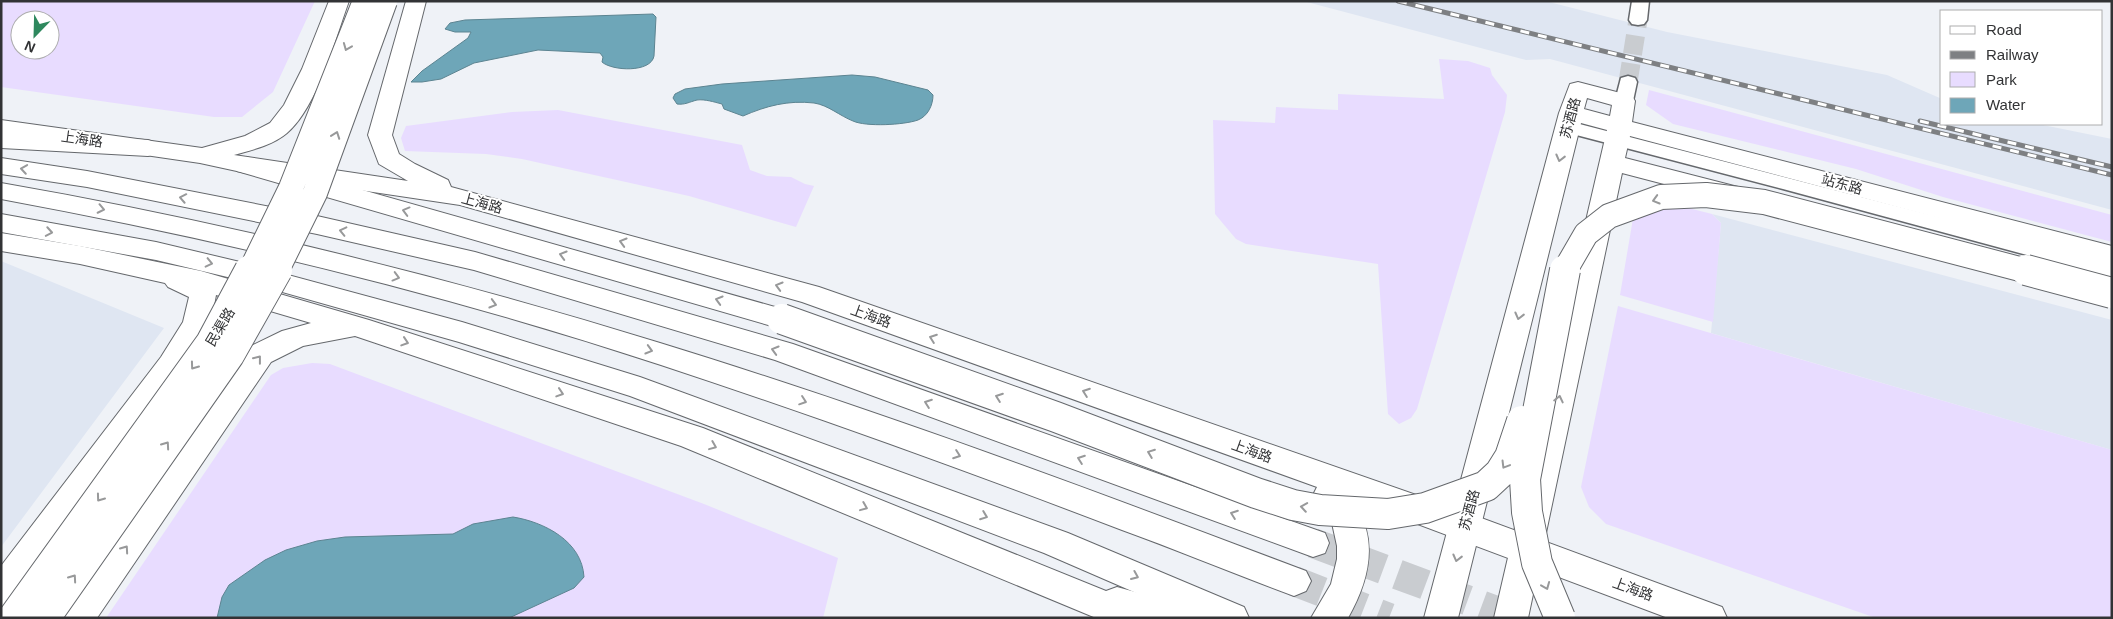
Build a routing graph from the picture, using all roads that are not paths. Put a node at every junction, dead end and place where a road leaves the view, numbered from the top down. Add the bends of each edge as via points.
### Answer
1 (339, 1) edge
2 (365, 1) edge
3 (385, 1) edge
4 (416, 1) edge
5 (1641, 1) edge
6 (1638, 20) tunnel mouth
7 (1570, 120) junction
8 (1620, 122) junction
9 (1, 127) edge
10 (1, 140) edge
11 (148, 148) junction
12 (200, 155) junction
13 (246, 165) junction
14 (1, 166) edge
15 (1677, 179) junction
16 (1, 191) edge
17 (1605, 194) junction
18 (460, 197) junction
19 (1, 224) edge
20 (1, 242) edge
21 (2112, 255) edge
22 (2112, 270) edge
23 (155, 271) junction
24 (2112, 294) edge
25 (1555, 320) junction
26 (359, 327) junction
27 (1132, 408) junction
28 (1464, 526) junction
29 (1313, 543) tunnel mouth
30 (1525, 549) junction
31 (1294, 581) tunnel mouth
32 (1055, 585) junction
33 (1, 593) edge
34 (13, 618) edge
35 (44, 618) edge
36 (76, 618) edge
37 (1135, 618) edge
38 (1178, 618) edge
39 (1232, 618) edge
40 (1328, 618) edge
41 (1442, 618) edge
42 (1511, 618) edge
43 (1560, 618) edge
44 (1710, 618) edge

1 - 12 main road via 301,97 279,128 250,143
2 -> 34 main road, 民渠路, bridge via 291,188 234,303 211,343
35 -> 3 main road, 民渠路, bridge via 229,355 279,267 315,193
4 - 18 main road via 380,135 388,158
5 - 6 street
7 - 8 street
7 - 8 main road, 苏酒路 via 1578,89
7 -> 28 main road, 苏酒路
8 - 15 main road
8 - 17 main road
8 - 21 main road, 站东路
8 - 22 street via 1783,182
9 - 11 main road, 上海路
10 - 11 main road
11 - 12 main road, 上海路
12 - 13 main road, 上海路
13 - 18 main road, 上海路
25 -> 13 main road, bridge via 1510,457 1500,474 1486,486 1426,508 1388,514 1320,510 1292,505 782,319
29 -> 14 main road via 783,352 476,261 317,225
15 - 17 main road via 1653,179
15 - 24 main road
16 -> 31 main road via 82,205 319,257 446,290 671,357 993,468
30 -> 17 main road
27 -> 18 main road, 上海路 via 809,294
19 -> 39 main road via 240,271 462,332 640,388 1056,542
20 - 23 main road
23 - 26 main road
23 - 33 main road via 203,293 204,307 171,365
24 -> 25 main road, bridge via 1764,202 1706,195 1661,198 1609,216 1586,234 1564,272
25 -> 43 main road, bridge via 1525,480 1536,563
26 -> 32 main road via 692,437
36 -> 26 main road via 261,354 284,340 307,333
27 - 28 main road, 上海路
27 - 40 main road via 1298,475 1325,490 1347,520 1354,564 1339,605
28 - 30 main road, 上海路
28 -> 41 main road, 苏酒路
30 - 42 main road
30 - 44 main road, 上海路
32 - 37 main road
32 - 38 main road

